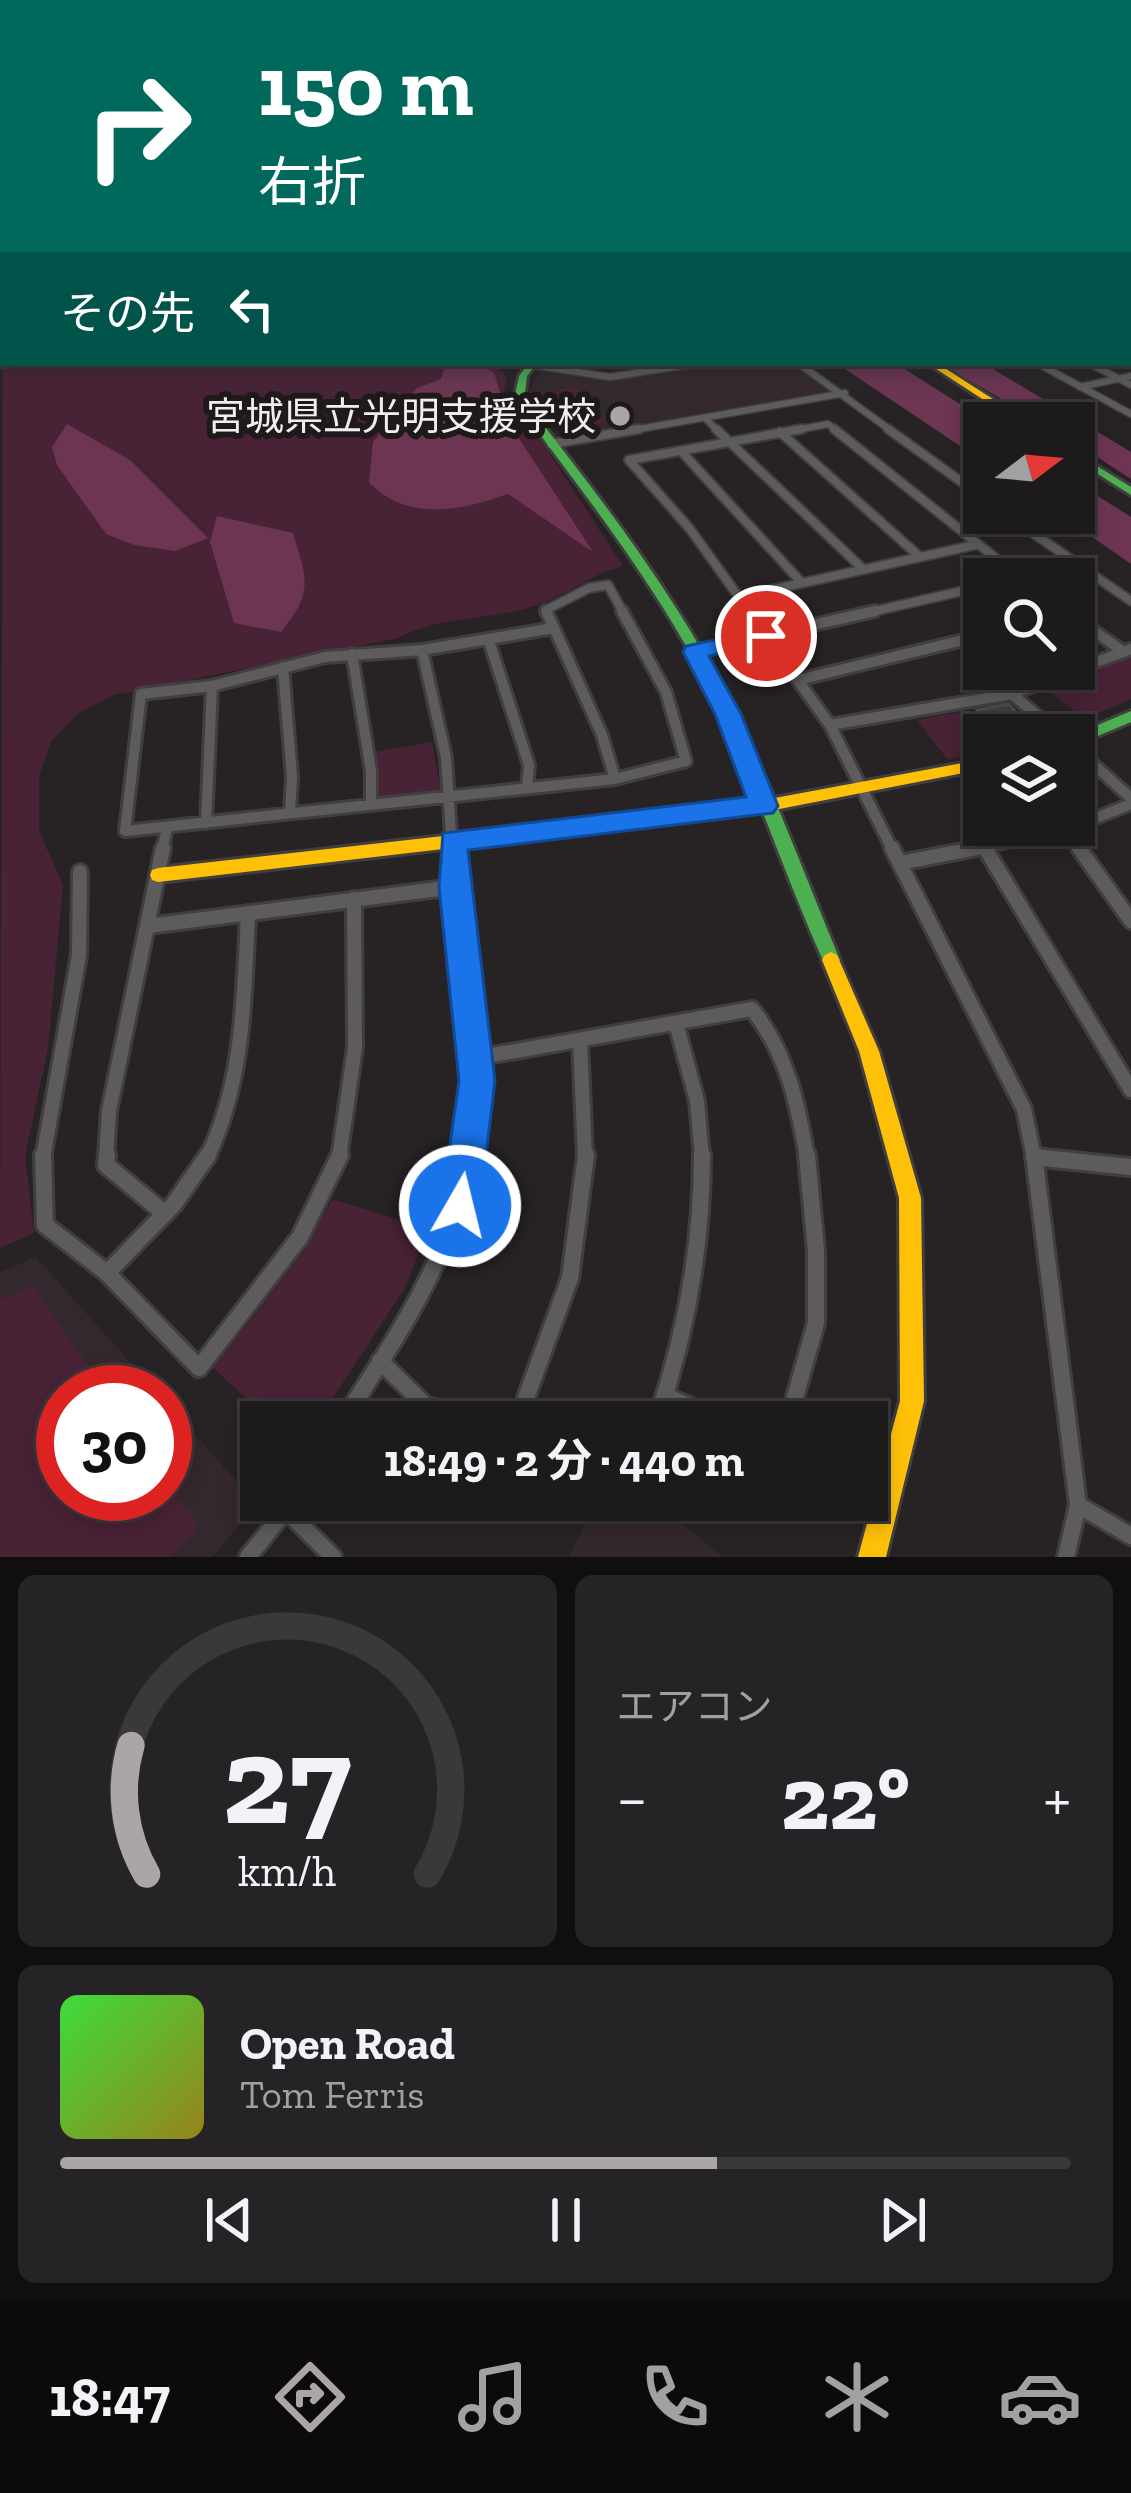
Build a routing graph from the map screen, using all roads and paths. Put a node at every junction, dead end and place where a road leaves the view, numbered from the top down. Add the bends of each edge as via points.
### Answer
1 (531, 366) edge
2 (544, 366) edge
3 (681, 366) edge
4 (803, 366) edge
5 (919, 366) edge
6 (936, 366) edge
7 (1042, 366) edge
8 (1095, 366) edge
9 (1119, 378) junction
10 (1131, 380) edge
11 (1080, 387) junction
12 (845, 393) junction
13 (975, 402) edge
14 (992, 402) edge
15 (1131, 414) edge
16 (705, 418) junction
17 (780, 432) junction
18 (730, 441) junction
19 (551, 444) junction
20 (680, 451) junction
21 (1095, 469) edge
22 (1095, 481) edge
23 (963, 482) edge
24 (1131, 492) edge
25 (1131, 504) edge
26 (1033, 534) edge
27 (975, 545) junction
28 (920, 556) junction
29 (992, 558) edge
30 (1065, 558) edge
31 (863, 569) junction
32 (1095, 578) edge
33 (802, 582) junction
34 (963, 591) edge
35 (739, 597) junction
36 (1131, 602) edge
37 (554, 628) junction
38 (1095, 630) edge
39 (766, 636) junction
40 (963, 640) edge
41 (489, 641) junction
42 (422, 650) junction
43 (1128, 650) edge
44 (694, 652) junction
45 (352, 654) junction
46 (283, 667) junction
47 (798, 680) junction
48 (212, 686) junction
49 (1012, 694) junction
50 (1035, 714) edge
51 (1131, 716) edge
52 (830, 725) junction
53 (1095, 734) edge
54 (1095, 765) edge
55 (963, 768) edge
56 (616, 782) junction
57 (863, 787) junction
58 (527, 788) junction
59 (450, 795) junction
60 (1131, 801) edge
61 (371, 804) junction
62 (764, 806) junction
63 (290, 813) junction
64 (1095, 817) edge
65 (206, 823) junction
66 (167, 828) junction
67 (454, 841) junction
68 (994, 846) edge
69 (1078, 846) edge
70 (985, 848) junction
71 (900, 862) junction
72 (80, 872) dead end
73 (158, 875) junction
74 (454, 887) junction
75 (355, 899) junction
76 (248, 913) junction
77 (1131, 920) edge
78 (148, 926) junction
79 (676, 1023) junction
80 (580, 1040) junction
81 (476, 1058) junction
82 (1131, 1090) edge
83 (1034, 1157) junction
84 (1131, 1167) edge
85 (164, 1213) junction
86 (106, 1273) junction
87 (380, 1361) junction
88 (666, 1396) junction
89 (355, 1401) edge
90 (421, 1401) edge
91 (532, 1401) edge
92 (664, 1401) edge
93 (677, 1401) edge
94 (794, 1401) edge
95 (1078, 1505) junction
96 (277, 1521) edge
97 (303, 1521) edge
98 (1131, 1536) edge
99 (248, 1557) edge
100 (333, 1557) edge
101 (872, 1557) edge
102 (1066, 1557) edge

1 - 19 main road via 519,400
2 - 3 street via 610,377
4 - 12 street
5 - 13 main road
6 - 14 main road
7 - 11 street
8 - 9 street
9 - 10 street
9 - 11 street
11 - 15 street
12 - 16 street
12 - 23 street
16 - 18 street
16 - 19 street
17 - 18 street
17 - 27 street via 828,424
17 - 28 street
18 - 20 street
18 - 31 street
19 - 44 main road via 621,532
20 - 33 street
20 - 35 street via 629,460
21 - 24 main road
22 - 25 main road
26 - 30 street
27 - 28 street
27 - 29 street
28 - 31 street
31 - 33 street
32 - 36 street
33 - 35 street
34 - 39 street
35 - 39 street
37 - 41 street
37 - 56 street
37 - 56 street via 546,610 608,585 675,713 686,761
38 - 43 street
39 - 44 street
39 - 47 street
40 - 47 street
41 - 42 street
41 - 58 street via 529,765
42 - 45 street
42 - 59 street
43 - 49 street
44 - 62 main road
45 - 46 street
45 - 61 street
46 - 48 street
46 - 63 street
47 - 52 street
48 - 65 street
48 - 66 street via 141,694 125,831
49 - 50 street
49 - 52 street
51 - 53 main road
52 - 57 street
54 - 60 street
55 - 57 main road
56 - 58 street
57 - 62 main road
57 - 71 street
58 - 59 street
59 - 61 street
59 - 67 street
60 - 64 street
61 - 63 street
62 - 67 main road
62 - 101 main road via 869,1051 910,1198 912,1401
63 - 65 street
65 - 66 street
66 - 73 street
67 - 73 main road
67 - 74 street
68 - 70 street
69 - 77 street
70 - 71 street
70 - 82 street
71 - 83 street via 1024,1109
72 - 86 street via 79,961 39,1175 45,1225
73 - 78 street
74 - 75 street
74 - 81 street
75 - 76 street
75 - 86 street via 351,1105 328,1187 274,1275 200,1368
76 - 78 street
76 - 85 street via 238,1083 220,1135
78 - 85 street via 109,1112 106,1165
79 - 80 street
79 - 88 street via 699,1112 699,1222
79 - 94 street via 752,1010 768,1022 799,1115 815,1208 816,1326
80 - 81 street
80 - 91 street via 588,1187 552,1349
81 - 87 street via 460,1206 423,1295
83 - 84 street
83 - 95 street
85 - 86 street
87 - 89 street
87 - 90 street
88 - 92 street
88 - 93 street
95 - 98 street
95 - 102 street
96 - 99 street
97 - 100 street

